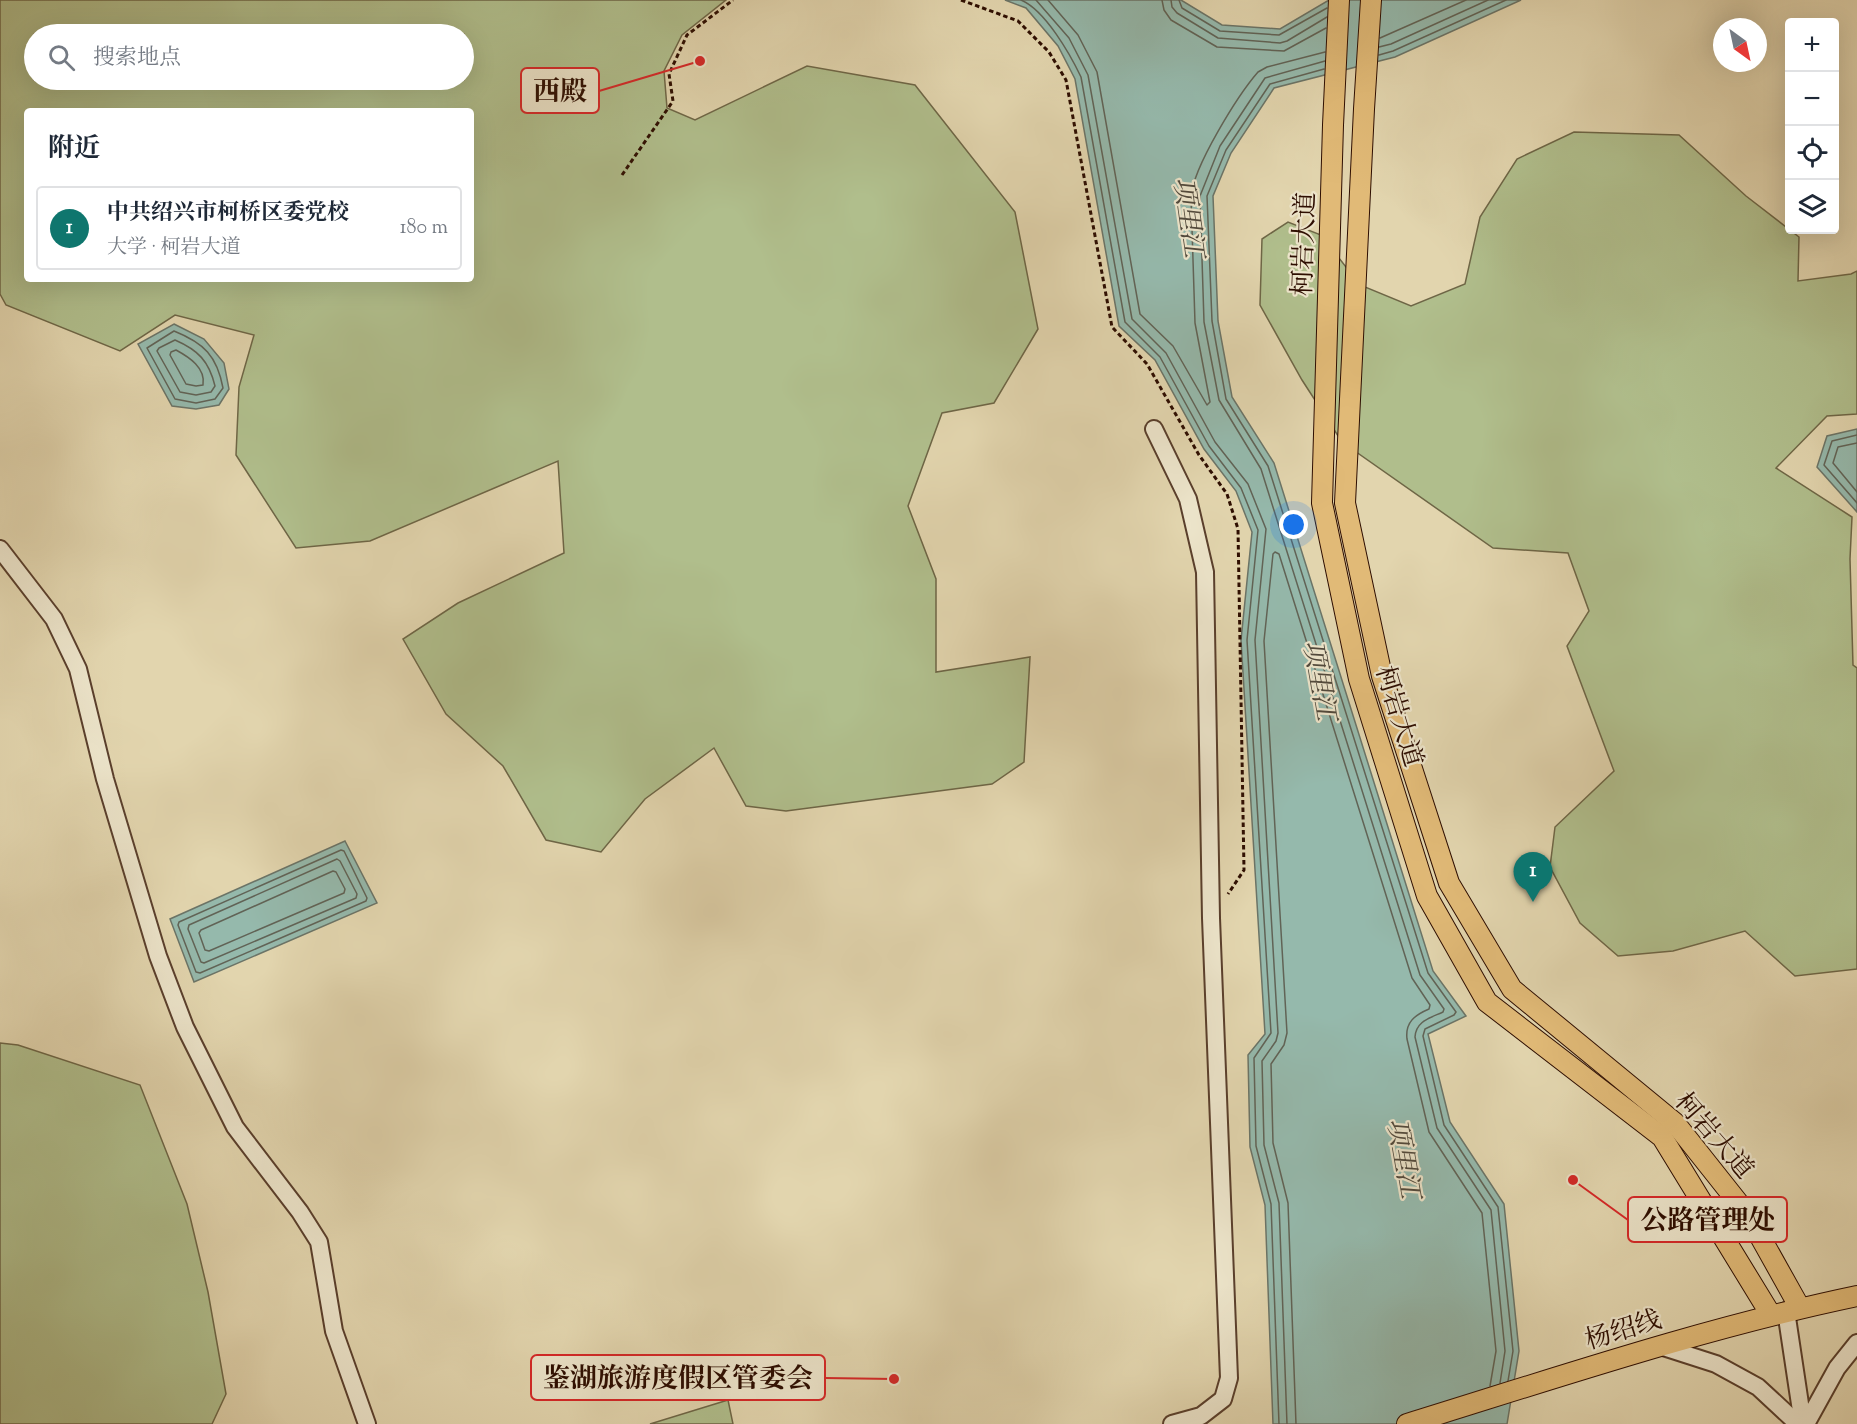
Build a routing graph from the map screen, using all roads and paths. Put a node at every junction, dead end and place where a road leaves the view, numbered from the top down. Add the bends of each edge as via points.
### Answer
1 (733, 0) edge
2 (1339, 0) edge
3 (1371, 0) edge
4 (622, 175) dead end
5 (1154, 429) dead end
6 (0, 549) edge
7 (1857, 1296) edge
8 (1786, 1311) junction
9 (1857, 1343) edge
10 (1660, 1346) junction
11 (368, 1424) edge
12 (1172, 1424) edge
13 (1407, 1424) edge
14 (1802, 1424) edge

1 - 4 path via 687,35 669,74 673,101
2 - 8 main road, 柯岩大道 via 1322,503 1359,679 1427,896 1487,1002 1662,1137
3 - 8 main road, 柯岩大道 via 1345,503 1383,676 1449,883 1512,989 1676,1123 1748,1215
5 - 12 street via 1188,499 1205,572 1211,918 1229,1378 1222,1399 1201,1416
6 - 11 street via 54,619 78,669 105,779 158,957 185,1027 235,1128 319,1242 334,1331
7 - 8 main road, 杨绍线
8 - 10 main road, 杨绍线
8 - 14 street, 柯岩大道
9 - 14 street
10 - 13 main road, 杨绍线
10 - 14 street via 1716,1364 1758,1387

